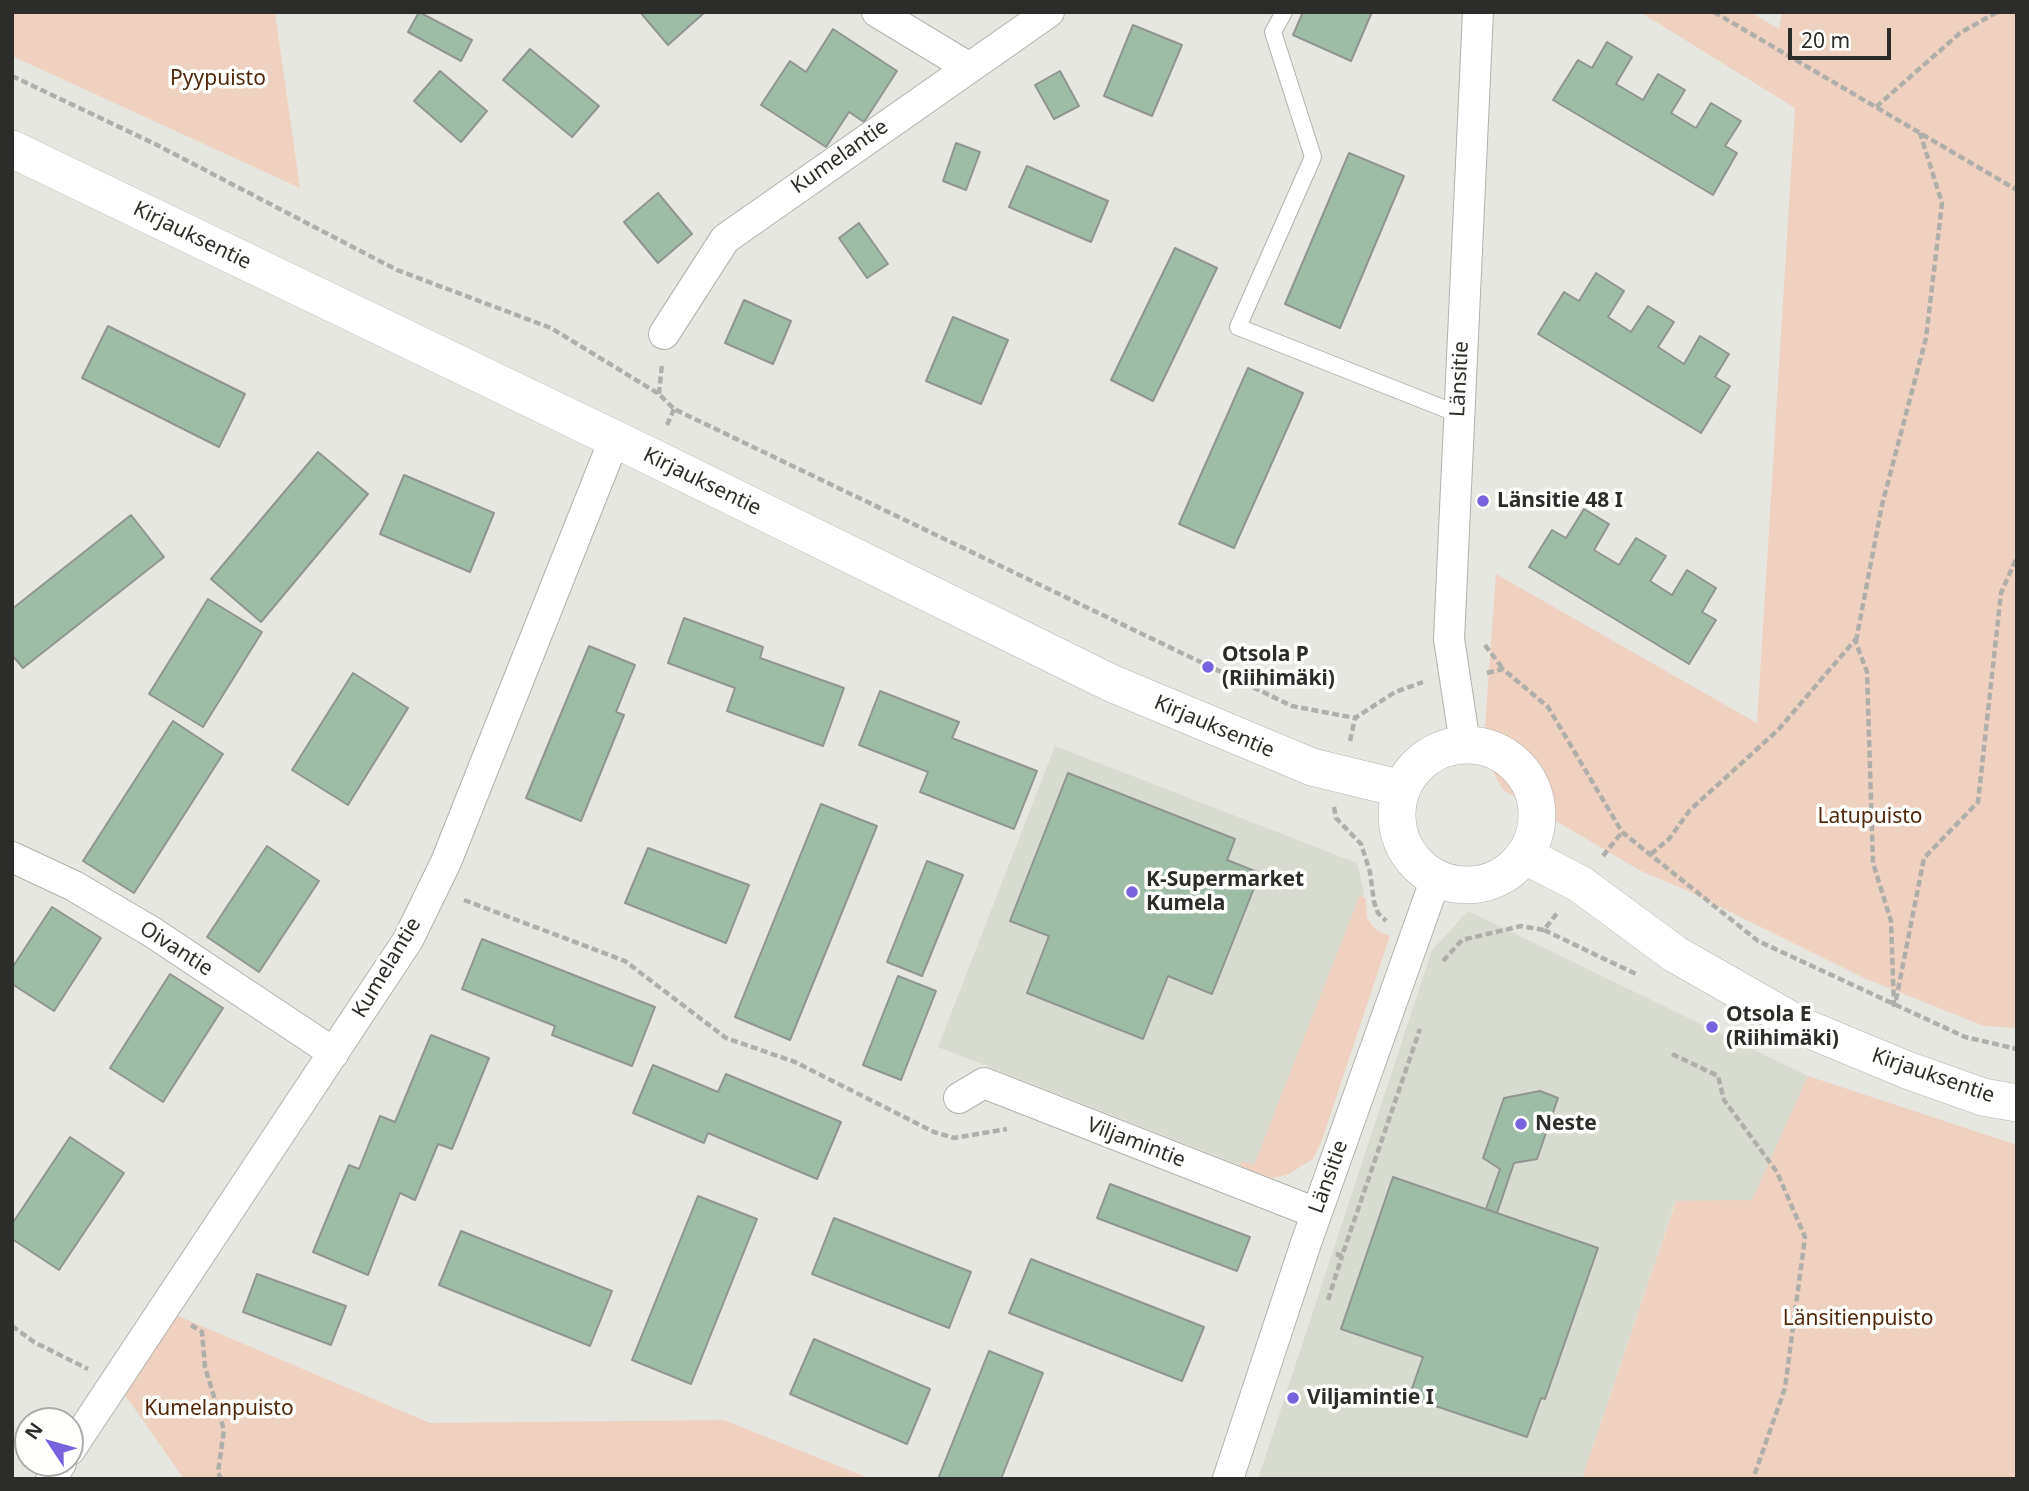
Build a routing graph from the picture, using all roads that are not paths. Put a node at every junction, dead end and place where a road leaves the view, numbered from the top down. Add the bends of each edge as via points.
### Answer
1 (877, 12) edge
2 (1049, 12) edge
3 (1284, 12) edge
4 (1478, 12) edge
5 (968, 67) junction
6 (12, 149) edge
7 (664, 334) dead end
8 (1458, 414) junction
9 (614, 440) junction
10 (1465, 744) junction
11 (1402, 789) junction
12 (1524, 855) junction
13 (12, 857) edge
14 (1436, 877) junction
15 (334, 1053) junction
16 (959, 1098) dead end
17 (2017, 1103) edge
18 (1317, 1213) junction
19 (84, 1429) edge
20 (1228, 1479) edge

1 - 5 street
2 - 5 street, Kumelantie
3 - 8 lane via 1273,32 1313,158 1238,327
4 - 8 street, Länsitie
5 - 7 street, Kumelantie via 725,239
6 - 9 street, Kirjauksentie
8 - 10 street, Länsitie via 1449,639
9 - 11 street, Kirjauksentie via 1161,705 1312,767
9 - 15 street, Kumelantie via 451,850 408,940
10 - 11 street via 1443,748 1424,759
10 - 12 street via 1487,747 1507,757 1528,782 1537,813 1534,835
11 - 14 street via 1396,816 1400,838 1410,857
12 - 14 street via 1490,882 1468,885
12 - 17 street, Kirjauksentie via 1580,884 1675,954 1801,1026 1907,1070 1983,1097
13 - 15 street, Oivantie via 74,886 152,932
14 - 18 street, Länsitie
15 - 19 street, Kumelantie
16 - 18 street, Viljamintie via 984,1083
18 - 20 street, Länsitie

